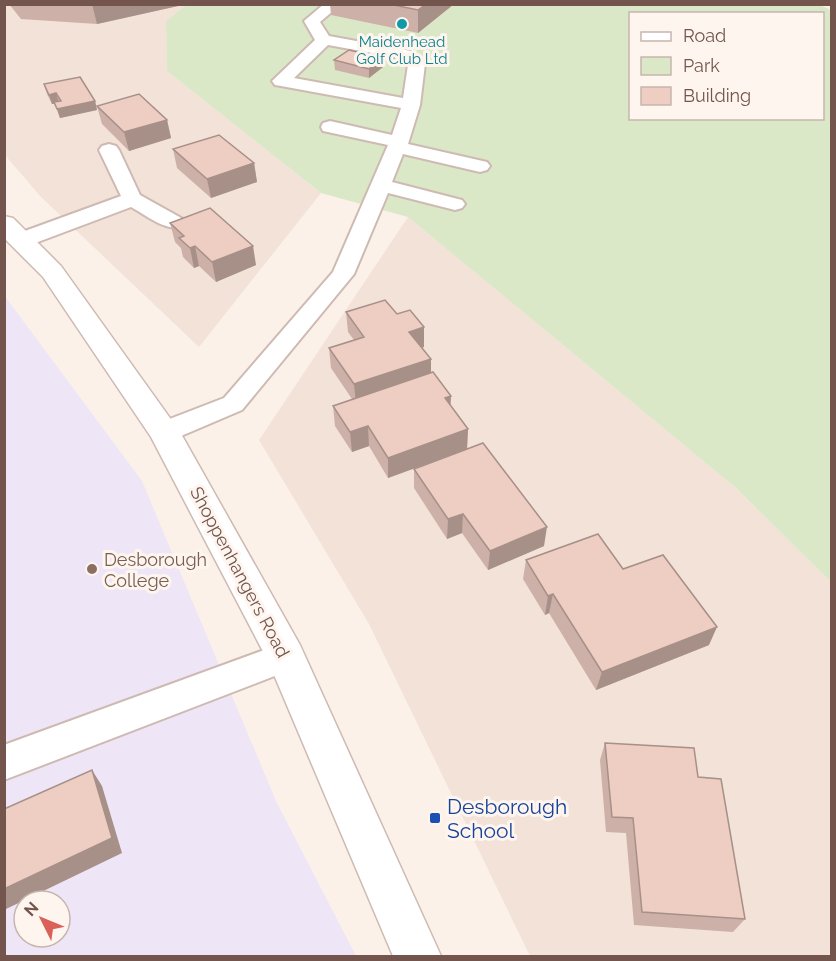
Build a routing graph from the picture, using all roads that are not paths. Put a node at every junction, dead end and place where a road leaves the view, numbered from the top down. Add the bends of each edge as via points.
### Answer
1 (334, 4) edge
2 (324, 40) junction
3 (411, 105) junction
4 (330, 127) dead end
5 (398, 144) junction
6 (109, 150) dead end
7 (480, 166) dead end
8 (381, 185) junction
9 (132, 199) junction
10 (455, 204) dead end
11 (176, 223) edge
12 (13, 231) edge
13 (164, 432) junction
14 (286, 657) junction
15 (4, 763) edge
16 (417, 957) edge

1 - 2 lane via 312,21
2 - 3 lane via 405,54 417,64
2 - 3 lane via 281,81
3 - 5 lane
4 - 5 lane
5 - 7 lane
5 - 8 lane
6 - 9 lane
8 - 10 lane
8 - 13 lane via 343,274 233,404
9 - 11 lane
9 - 12 lane
12 - 13 street, Shoppenhangers Road via 52,272
13 - 14 street, Shoppenhangers Road
14 - 15 lane
14 - 16 street, Shoppenhangers Road

